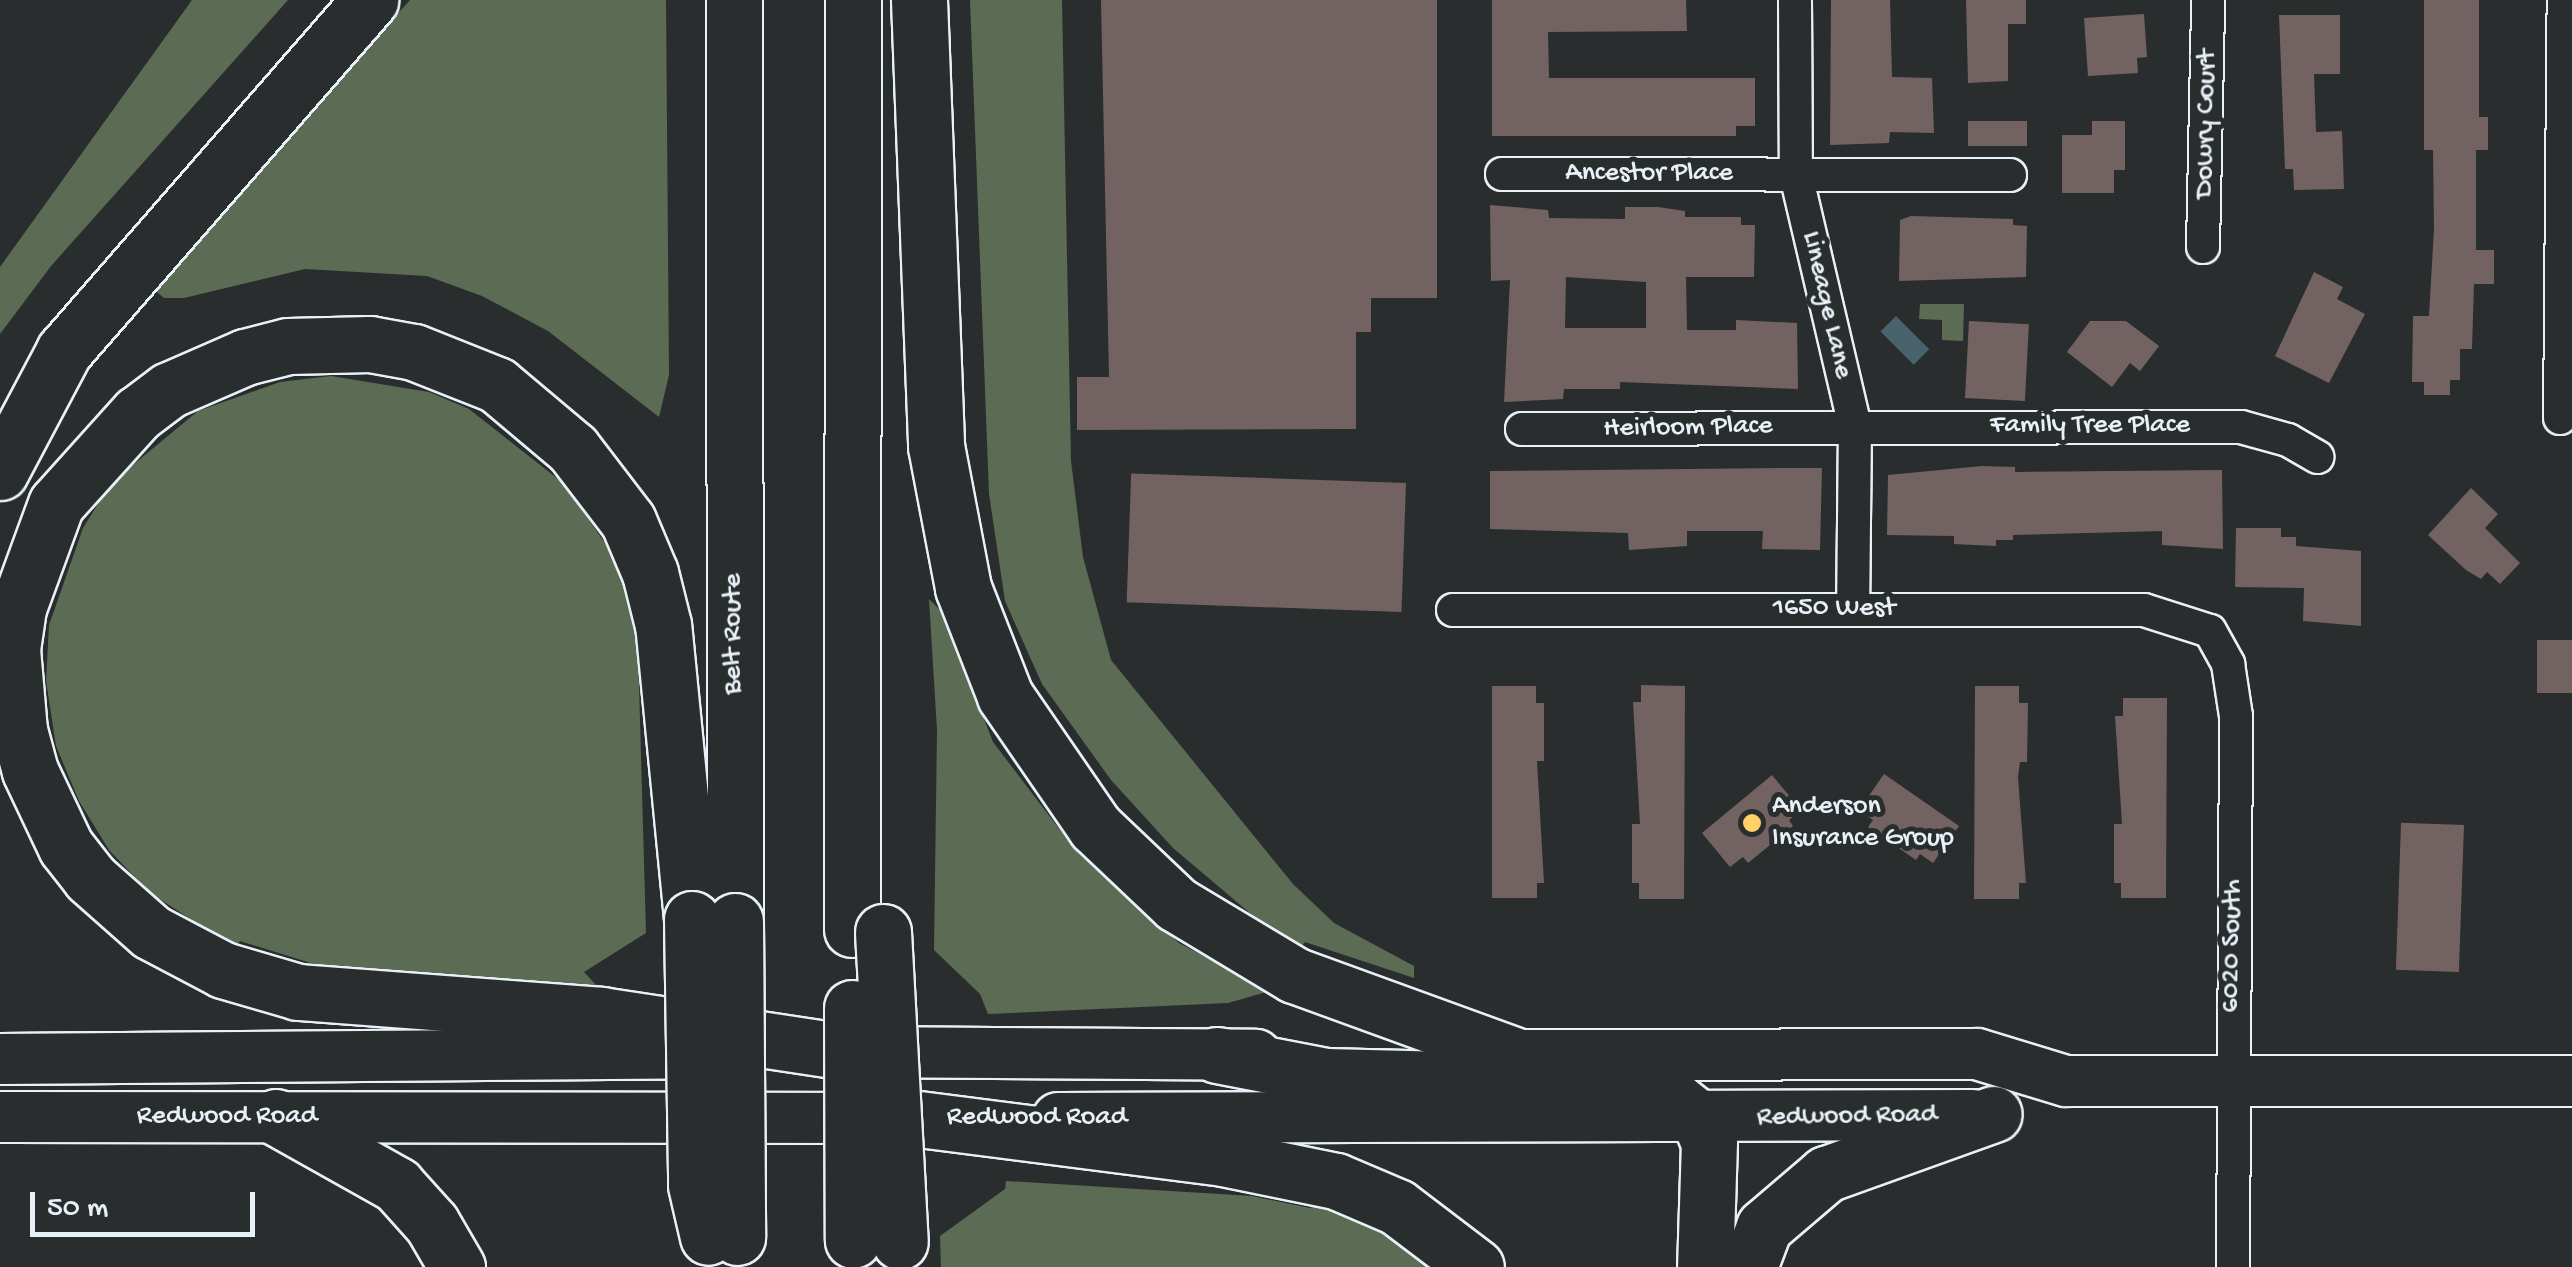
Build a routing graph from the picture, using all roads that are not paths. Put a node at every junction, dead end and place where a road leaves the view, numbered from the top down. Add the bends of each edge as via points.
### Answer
1 (370, 0) edge
2 (734, 0) edge
3 (854, 0) edge
4 (919, 0) edge
5 (1796, 0) edge
6 (2208, 0) edge
7 (2564, 0) edge
8 (1502, 174) dead end
9 (1796, 174) junction
10 (2010, 175) dead end
11 (2203, 247) dead end
12 (2560, 418) dead end
13 (1855, 426) junction
14 (1522, 429) dead end
15 (2318, 457) dead end
16 (0, 472) edge
17 (1454, 610) dead end
18 (1853, 610) junction
19 (2210, 631) joint
20 (713, 920) junction
21 (839, 1052) junction
22 (1216, 1055) junction
23 (1514, 1055) junction
24 (0, 1059) edge
25 (2231, 1080) junction
26 (2066, 1081) junction
27 (2572, 1081) edge
28 (1994, 1114) junction
29 (0, 1117) edge
30 (276, 1117) junction
31 (911, 1118) junction
32 (1699, 1119) junction
33 (724, 1252) edge
34 (877, 1254) edge
35 (456, 1267) edge
36 (1476, 1267) edge
37 (1705, 1267) edge
38 (1749, 1267) edge
39 (2233, 1267) edge

1 - 16 highway via 64,350
2 - 20 highway, Belt Route
3 - 34 highway, bridge via 852,628
4 - 23 highway via 936,446 963,588 1004,696 1095,827 1176,904 1294,975
5 - 9 street, Lineage Lane
6 - 11 street, Dowry Court
7 - 12 street
8 - 9 street, Ancestor Place
9 - 10 street, Ancestor Place
9 - 13 street, Lineage Lane
13 - 14 street, Heirloom Place
13 - 15 street, Family Tree Place via 2241,427
13 - 18 street, Lineage Lane
17 - 18 street, 1650 West
18 - 19 street, 1650 West via 2144,610
19 - 25 street, 6020 South via 2228,664 2236,716
20 - 21 highway via 650,573 628,522 585,464 498,384 414,352 370,344 288,346 245,356 170,390 138,413 56,504 18,608 12,649 19,730 66,848 150,932 223,970 298,992 602,1015
20 - 33 highway, Belt Route, bridge
21 - 22 main road, Redwood Road
21 - 24 main road, Redwood Road
22 - 23 main road, Redwood Road
22 - 32 highway via 1326,1076 1620,1083 1676,1101
23 - 26 main road, Redwood Road via 1977,1054
25 - 26 main road, Redwood Road
25 - 27 main road, Redwood Road
25 - 39 street, 6020 South
26 - 28 main road, Redwood Road
28 - 32 main road, Redwood Road
28 - 38 highway via 1826,1174 1764,1226
29 - 30 main road, Redwood Road
30 - 31 main road, Redwood Road
30 - 35 highway via 397,1185 432,1224
31 - 32 main road, Redwood Road
31 - 36 highway via 1223,1158 1336,1182 1397,1207
32 - 37 highway via 1711,1165

